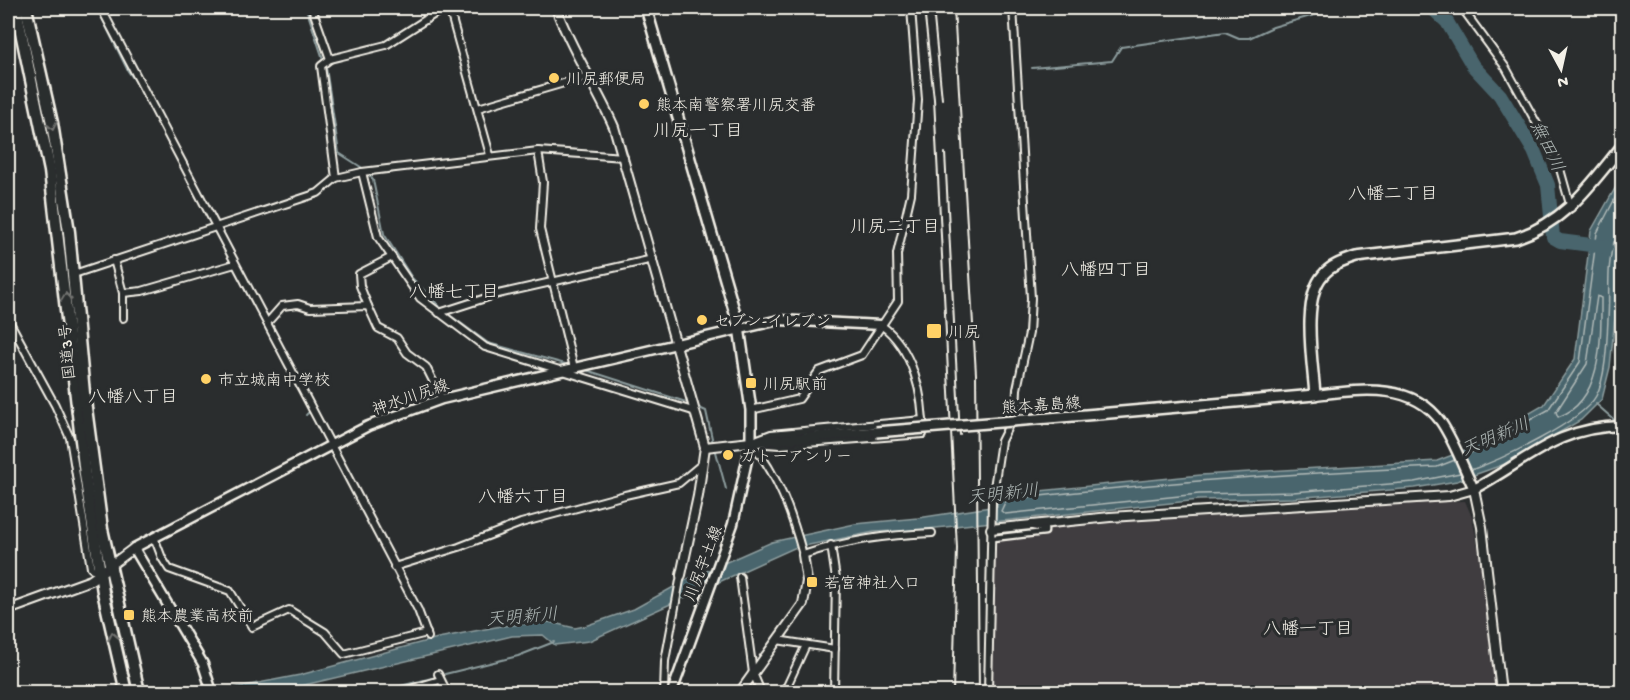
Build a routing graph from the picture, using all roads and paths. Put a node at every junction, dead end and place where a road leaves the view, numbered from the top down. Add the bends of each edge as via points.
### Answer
1 (16, 8) edge
2 (26, 8) edge
3 (132, 8) edge
4 (312, 8) edge
5 (422, 8) edge
6 (444, 8) edge
7 (449, 8) edge
8 (556, 8) edge
9 (646, 8) edge
10 (911, 8) edge
11 (1013, 8) edge
12 (1462, 8) edge
13 (102, 9) edge
14 (429, 17) junction
15 (330, 59) junction
16 (588, 76) junction
17 (478, 108) junction
18 (1623, 146) edge
19 (538, 151) junction
20 (490, 155) junction
21 (624, 157) junction
22 (362, 172) junction
23 (336, 178) junction
24 (1571, 208) junction
25 (214, 225) junction
26 (392, 257) junction
27 (653, 259) junction
28 (114, 260) junction
29 (235, 264) junction
30 (74, 274) junction
31 (553, 282) junction
32 (123, 293) junction
33 (368, 306) junction
34 (439, 313) junction
35 (123, 318) dead end
36 (8, 319) edge
37 (267, 323) junction
38 (881, 325) junction
39 (740, 327) junction
40 (677, 345) junction
41 (574, 368) junction
42 (562, 371) junction
43 (1315, 395) junction
44 (442, 399) junction
45 (751, 410) junction
46 (696, 412) junction
47 (923, 420) junction
48 (1623, 426) edge
49 (752, 441) junction
50 (332, 444) junction
51 (705, 447) junction
52 (705, 461) junction
53 (1472, 485) junction
54 (1021, 525) junction
55 (991, 527) junction
56 (932, 533) dead end
57 (154, 537) junction
58 (993, 538) dead end
59 (831, 545) junction
60 (134, 548) junction
61 (803, 555) junction
62 (109, 565) junction
63 (394, 567) junction
64 (99, 573) junction
65 (681, 574) joint
66 (740, 577) dead end
67 (8, 610) edge
68 (777, 640) junction
69 (806, 645) junction
70 (835, 649) junction
71 (753, 673) junction
72 (212, 692) edge
73 (126, 693) edge
74 (139, 693) edge
75 (400, 693) edge
76 (447, 693) edge
77 (664, 693) edge
78 (672, 693) edge
79 (740, 693) edge
80 (761, 693) edge
81 (780, 693) edge
82 (834, 693) edge
83 (988, 693) edge
84 (1501, 693) edge

64 -> 1 highway, 国道3号 via 50,171
2 -> 30 highway, 国道3号 via 54,134
3 - 13 street
4 - 15 street
5 - 14 street
6 - 14 street
7 - 17 street
8 - 16 street via 576,58
9 - 39 main road
10 - 38 street via 918,100 911,194 897,254 898,301
11 - 55 street via 1031,298 1016,411 1001,441
12 - 24 street via 1506,68 1552,151
13 - 25 street
14 - 15 street via 386,45
15 - 23 street via 321,66
16 - 17 street
16 - 21 street via 614,127
17 - 20 street
18 - 24 main road
19 - 20 street
19 - 21 street
19 - 31 street via 543,182 540,229
20 - 22 street
21 - 27 street
22 - 23 street
22 - 26 street via 378,237
23 - 25 street via 318,193
24 - 43 main road via 1530,233 1356,257 1322,275 1311,299
25 - 28 street
25 - 29 street
26 - 33 street via 359,274
26 - 34 street via 420,298
27 - 31 street
27 - 40 street
28 - 30 street
28 - 32 street
29 - 32 street
29 - 37 street
30 - 62 highway, 国道3号 via 86,405
31 - 34 street
31 - 41 street
32 - 35 street
33 - 37 street via 282,306
33 - 44 street via 378,328 397,338 407,353 426,366
34 - 42 street via 485,347
36 - 64 street via 70,438 91,568
37 - 50 street
38 - 39 main road, 神水川尻線 via 779,320
38 - 45 street via 862,355 819,371 800,399
38 - 47 street via 898,338 913,370
39 - 40 main road, 神水川尻線
39 - 45 main road
40 - 41 main road, 神水川尻線
40 - 46 street
41 - 42 main road, 神水川尻線
42 - 44 main road, 神水川尻線
42 - 46 street
43 - 49 main road, 熊本嘉島線, bridge
43 - 53 main road via 1365,390 1408,397 1423,404 1440,421
44 - 50 main road, 神水川尻線
45 - 49 main road
46 - 51 street
47 - 49 street via 771,434
47 - 49 street via 923,434 780,445
48 - 53 main road via 1587,429 1550,442
49 - 51 street
49 - 61 street via 768,462 793,519
49 - 78 main road, 川尻宇土線 via 722,555
50 - 57 main road, 神水川尻線
50 - 63 street
51 - 52 street
52 - 63 street via 680,483 521,523
52 - 65 street
53 - 54 street via 1449,496
53 - 84 street via 1482,527
54 - 55 street
54 - 58 street via 1045,532
55 - 83 street
56 - 59 street via 884,535
57 - 60 main road, 神水川尻線
57 - 63 street via 169,568 230,591 252,627 289,610 325,632 344,654 428,635
59 - 61 street
59 - 70 street via 836,579
60 - 62 street
60 - 72 main road via 203,664
61 - 68 street via 807,581 803,604
62 - 64 street
62 - 74 highway, 国道3号
64 - 67 street via 75,587
73 -> 64 highway, 国道3号
65 - 77 street via 665,662
66 - 71 street
68 - 69 street
68 - 71 street
69 - 70 street
69 - 81 street
70 - 82 street
71 - 79 street
71 - 80 street
75 - 76 street via 439,677

